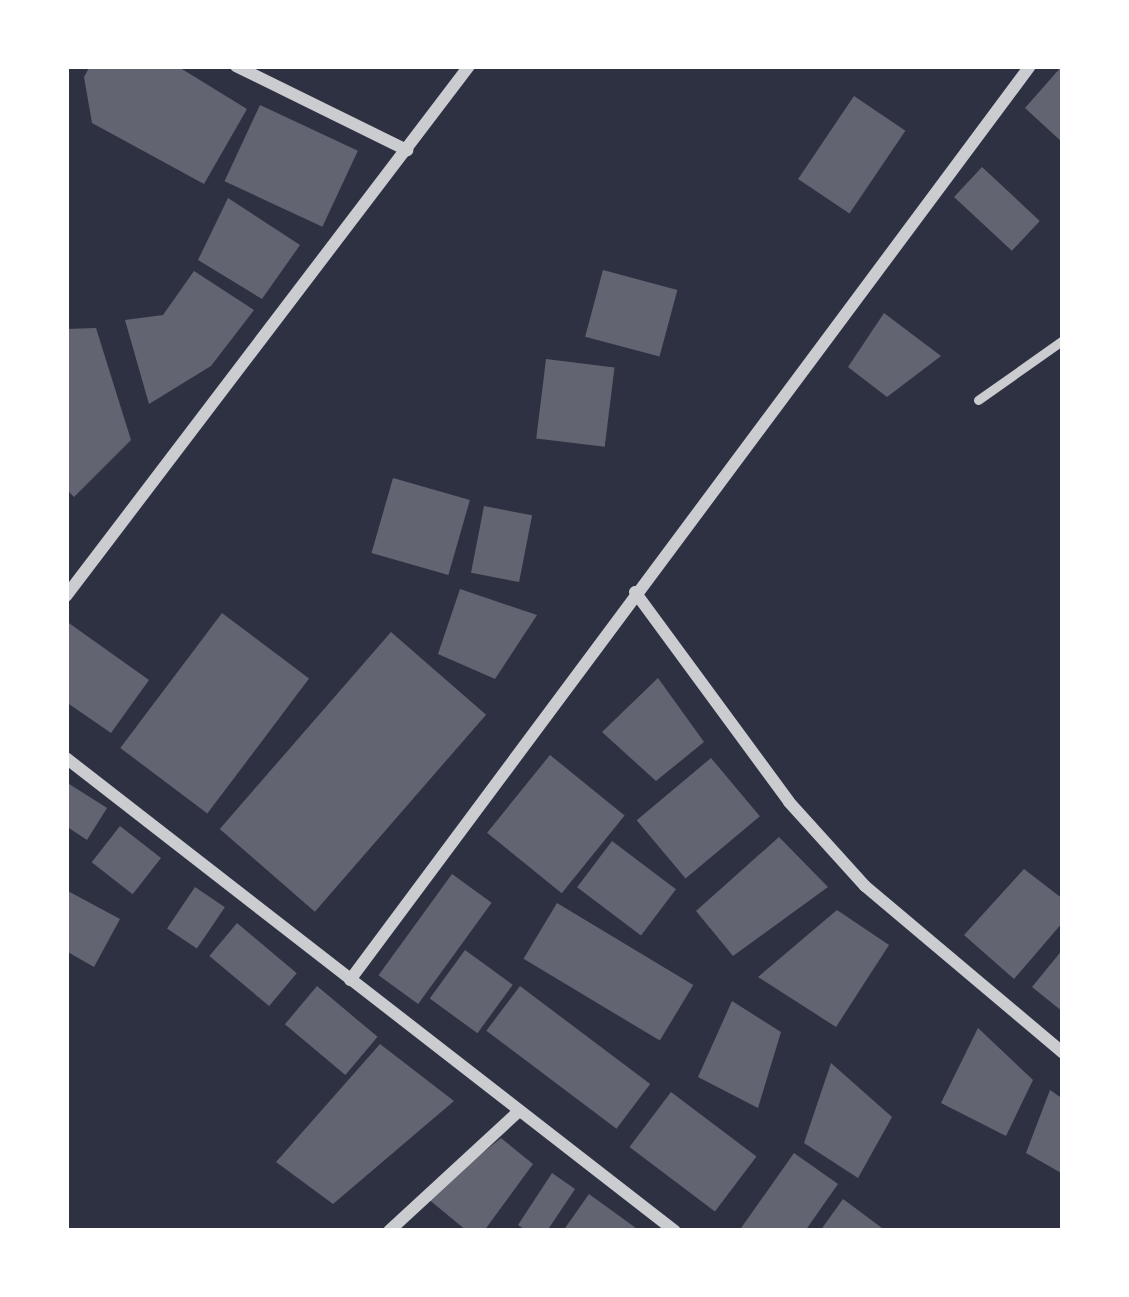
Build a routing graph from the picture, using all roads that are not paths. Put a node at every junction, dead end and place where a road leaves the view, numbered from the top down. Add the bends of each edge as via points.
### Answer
1 (236, 66) edge
2 (469, 66) edge
3 (1030, 66) edge
4 (407, 150) junction
5 (1063, 340) edge
6 (978, 400) dead end
7 (635, 592) junction
8 (66, 596) edge
9 (66, 758) edge
10 (350, 980) junction
11 (1063, 1053) edge
12 (518, 1112) junction
13 (389, 1231) edge
14 (675, 1231) edge

1 - 4 street
2 - 4 street
3 - 7 street
4 - 8 street
5 - 6 lane
7 - 10 street
7 - 11 street via 789,802 865,886
9 - 10 street
10 - 12 street
12 - 13 street
12 - 14 street

